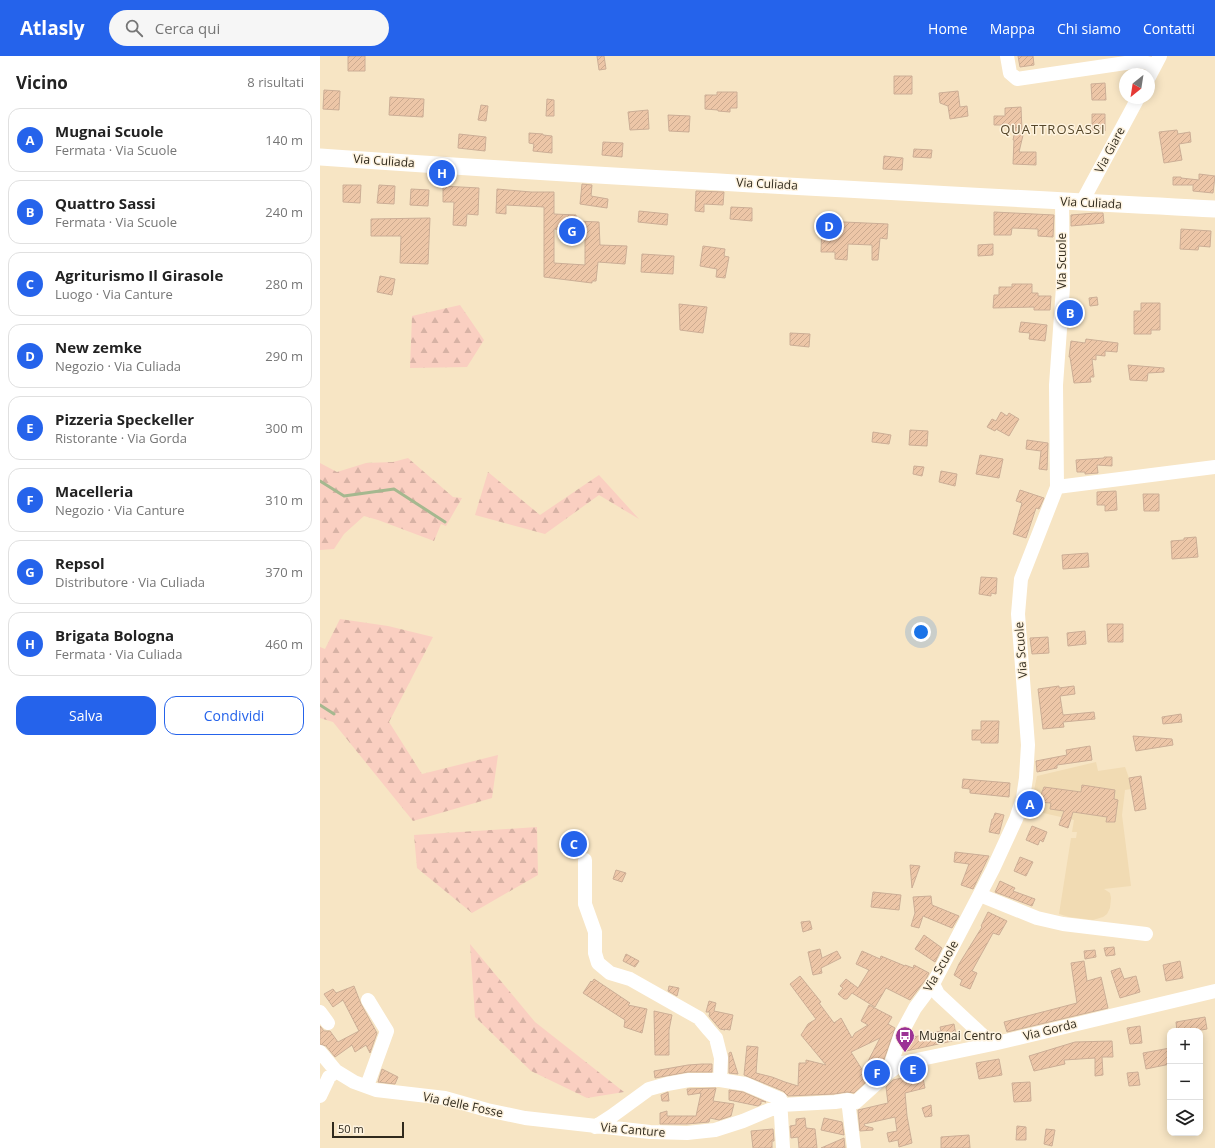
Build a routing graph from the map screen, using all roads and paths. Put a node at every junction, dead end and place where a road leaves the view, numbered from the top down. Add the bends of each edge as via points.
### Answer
1 (1007, 56) edge
2 (1155, 66) edge
3 (1135, 104) edge
4 (320, 157) edge
5 (1062, 201) junction
6 (1082, 202) junction
7 (1215, 209) edge
8 (1215, 467) edge
9 (1057, 487) junction
10 (585, 860) dead end
11 (980, 895) junction
12 (1146, 934) dead end
13 (933, 984) junction
14 (1215, 991) edge
15 (368, 1000) dead end
16 (320, 1012) edge
17 (328, 1023) dead end
18 (993, 1044) junction
19 (320, 1052) edge
20 (336, 1071) junction
21 (888, 1073) junction
22 (720, 1080) junction
23 (367, 1086) junction
24 (320, 1096) edge
25 (848, 1100) junction
26 (780, 1106) junction
27 (595, 1127) junction
28 (783, 1148) edge
29 (854, 1148) edge

1 - 2 street via 1010,73 1017,78 1139,61
3 - 6 street, Via Giare
4 - 5 main road, Via Culiada
5 - 6 main road, Via Culiada
5 - 9 street, Via Scuole via 1063,287 1056,385
6 - 7 main road, Via Culiada
8 - 9 street
9 - 11 street, Via Scuole via 1021,579 1018,614 1028,745 1023,798 1016,819
10 - 22 street via 585,904 595,932 598,963 610,973 630,979 698,1018 716,1038 721,1058
11 - 12 street via 1037,918 1063,924
11 - 13 street, Via Scuole
13 - 18 street via 938,994
13 - 21 street, Via Scuole via 915,1008 902,1034
14 - 18 street, Via Gorda
15 - 23 street via 387,1031
16 - 17 street
18 - 21 street, Via Gorda via 902,1063
19 - 20 street, Via delle Fosse
20 - 23 street, Via delle Fosse via 354,1082
20 - 24 street
21 - 25 street, Via Canture via 856,1102
22 - 26 street, Via Canture via 745,1084 771,1094 780,1099
22 - 27 street, Via Canture via 689,1080 649,1089
23 - 27 street, Via delle Fosse via 376,1090 445,1098 525,1118
25 - 26 street, Via Canture
25 - 29 street
26 - 27 street, Via Canture via 715,1130 687,1133
26 - 28 street

